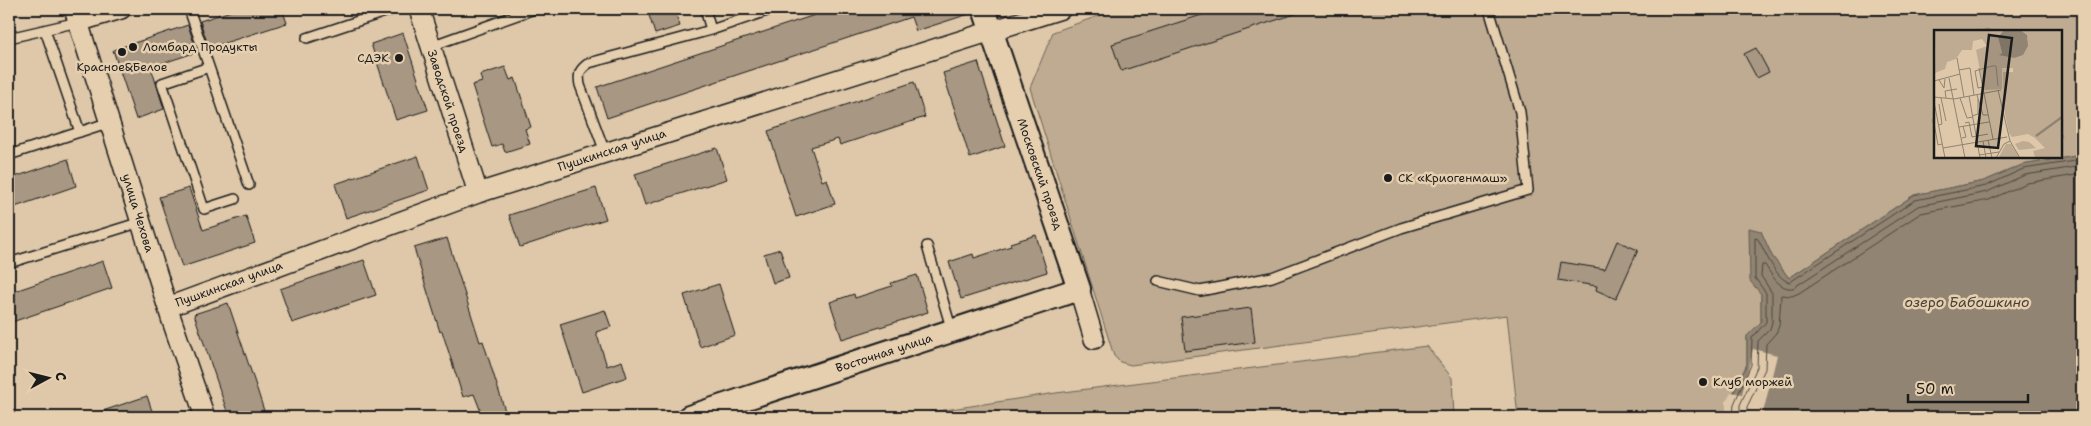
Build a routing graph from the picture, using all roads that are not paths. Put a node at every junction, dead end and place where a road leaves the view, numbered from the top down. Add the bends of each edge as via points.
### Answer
1 (121, 9) edge
2 (189, 9) edge
3 (394, 9) edge
4 (419, 9) edge
5 (534, 9) edge
6 (704, 9) edge
7 (773, 9) edge
8 (984, 9) edge
9 (1061, 9) edge
10 (1489, 9) edge
11 (76, 15) edge
12 (45, 30) junction
13 (711, 30) junction
14 (992, 31) junction
15 (9, 38) edge
16 (307, 38) dead end
17 (430, 46) junction
18 (209, 67) junction
19 (110, 122) junction
20 (80, 132) junction
21 (605, 152) junction
22 (9, 156) edge
23 (249, 185) dead end
24 (478, 193) junction
25 (235, 199) dead end
26 (141, 222) junction
27 (927, 246) dead end
28 (9, 263) edge
29 (1158, 281) dead end
30 (1078, 290) junction
31 (168, 306) junction
32 (952, 331) junction
33 (1094, 339) dead end
34 (204, 417) edge
35 (689, 417) edge

1 - 11 street
2 - 18 lane
3 - 16 lane
4 - 17 street, Заводской проезд
5 - 17 lane
6 - 13 lane
7 - 13 lane
8 - 14 street, Московский проезд
9 - 14 street, Пушкинская улица
10 - 29 lane via 1520,112 1528,190 1401,228 1272,277 1200,291
11 - 12 lane
11 - 19 street, улица Чехова
12 - 15 lane
12 - 20 lane
13 - 21 lane via 589,63 581,68 578,74 580,85
14 - 21 street, Пушкинская улица
14 - 30 street, Московский проезд
17 - 24 street, Заводской проезд
18 - 23 lane
18 - 25 lane via 162,83 204,209
19 - 20 lane
19 - 26 street, улица Чехова
20 - 22 lane
21 - 24 street, Пушкинская улица
24 - 31 street, Пушкинская улица
26 - 28 lane
26 - 31 street, улица Чехова
27 - 32 lane
30 - 32 street, Восточная улица
30 - 33 street, Московский проезд
31 - 34 street, улица Чехова
32 - 35 street, Восточная улица

